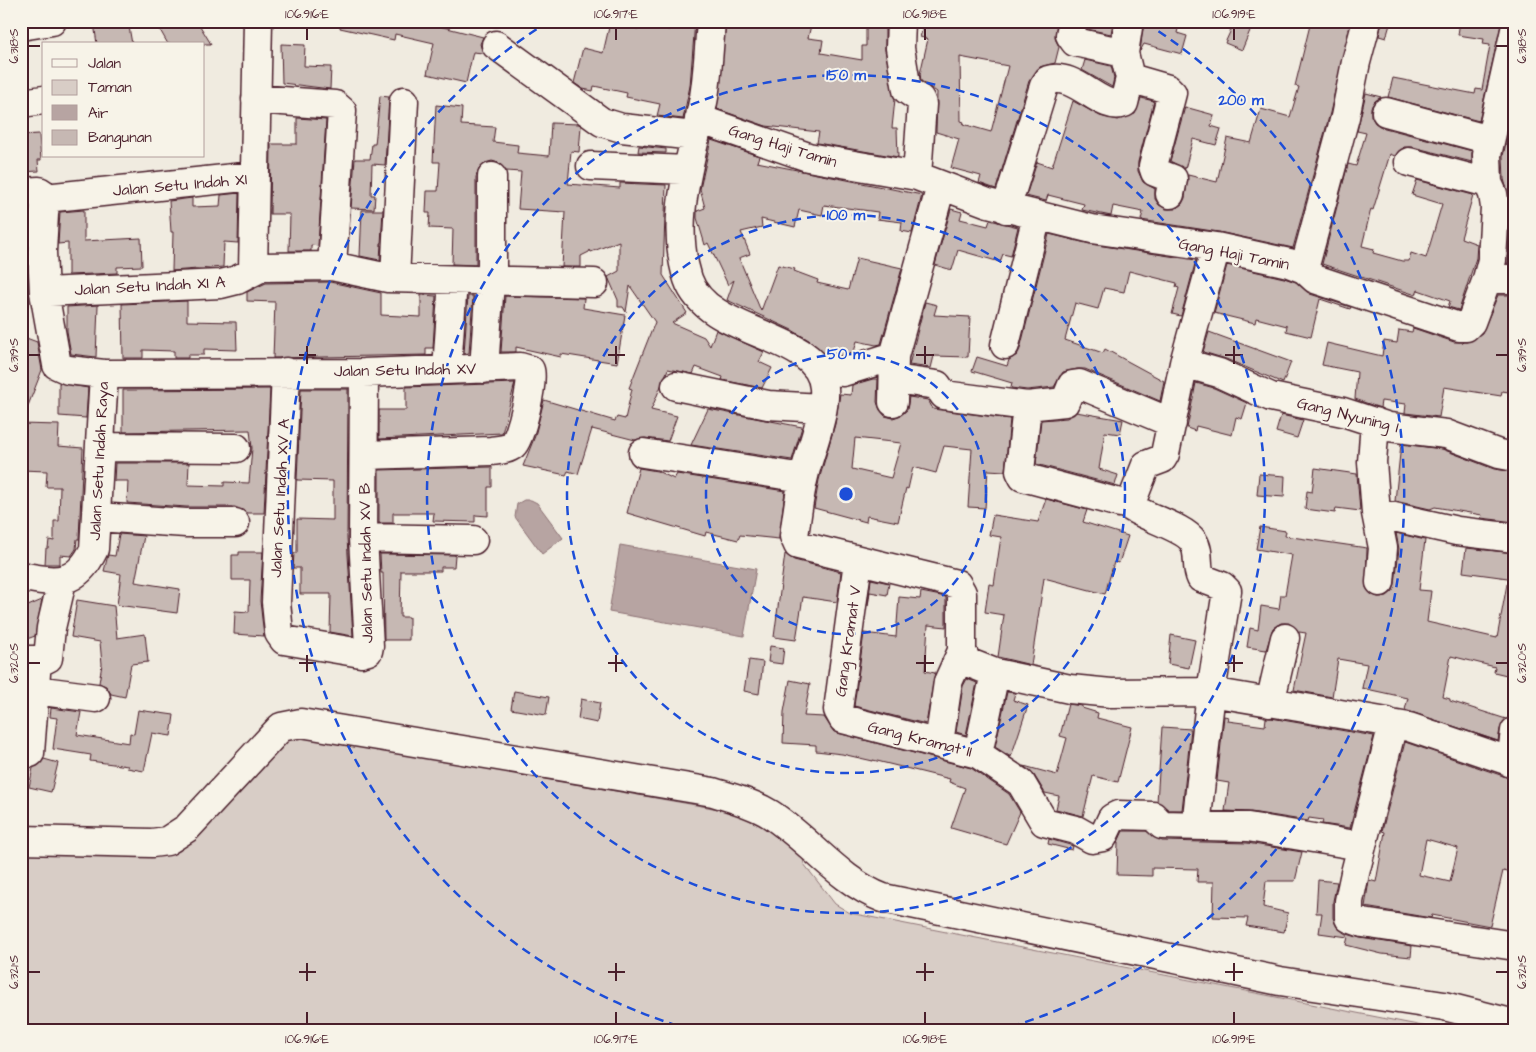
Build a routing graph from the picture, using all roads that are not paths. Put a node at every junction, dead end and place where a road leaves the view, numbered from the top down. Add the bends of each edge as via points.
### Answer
1 (52, 21) edge
2 (258, 21) edge
3 (711, 21) edge
4 (901, 21) edge
5 (1073, 21) edge
6 (1129, 21) edge
7 (1367, 21) edge
8 (21, 26) edge
9 (1515, 30) edge
10 (496, 45) dead end
11 (1127, 65) junction
12 (256, 99) junction
13 (42, 100) edge
14 (404, 101) dead end
15 (21, 103) edge
16 (1386, 112) dead end
17 (697, 128) junction
18 (1490, 140) junction
19 (1409, 162) dead end
20 (591, 166) dead end
21 (687, 170) junction
22 (253, 176) junction
23 (492, 177) dead end
24 (929, 181) junction
25 (1488, 183) junction
26 (1170, 194) dead end
27 (33, 195) edge
28 (1006, 209) junction
29 (1037, 216) junction
30 (1216, 247) junction
31 (32, 249) edge
32 (332, 266) junction
33 (1304, 269) junction
34 (253, 270) junction
35 (395, 278) junction
36 (1487, 279) junction
37 (1515, 279) edge
38 (453, 280) junction
39 (491, 281) junction
40 (594, 284) dead end
41 (44, 292) junction
42 (1005, 345) dead end
43 (1184, 363) junction
44 (484, 369) junction
45 (447, 370) junction
46 (820, 371) junction
47 (286, 372) junction
48 (364, 373) junction
49 (104, 374) junction
50 (894, 379) junction
51 (676, 386) dead end
52 (1027, 406) junction
53 (822, 408) junction
54 (1375, 422) junction
55 (1172, 423) junction
56 (102, 447) junction
57 (236, 448) dead end
58 (643, 453) dead end
59 (365, 455) junction
60 (1515, 457) edge
61 (804, 478) junction
62 (1126, 504) junction
63 (1376, 513) junction
64 (97, 517) junction
65 (235, 523) dead end
66 (363, 538) junction
67 (1515, 538) edge
68 (473, 540) dead end
69 (858, 561) junction
70 (21, 576) edge
71 (62, 581) junction
72 (1380, 582) dead end
73 (278, 624) joint
74 (1285, 638) dead end
75 (962, 652) junction
76 (29, 660) edge
77 (995, 673) junction
78 (35, 690) junction
79 (1211, 692) junction
80 (96, 698) dead end
81 (1270, 703) junction
82 (843, 719) joint
83 (1391, 724) junction
84 (1515, 731) edge
85 (939, 742) junction
86 (30, 753) dead end
87 (978, 754) junction
88 (1513, 763) edge
89 (1196, 826) junction
90 (21, 840) edge
91 (1361, 846) junction
92 (1515, 946) edge
93 (1515, 1024) edge

1 - 8 street
2 - 12 street
3 - 17 street via 707,75
4 - 24 street via 900,48 907,90 921,101
5 - 11 street via 1070,35 1075,42
6 - 11 street
7 - 33 street
9 - 18 street, Gang Haji Tamin
10 - 17 street, Gang Haji Tamin via 602,122 622,128
11 - 26 street via 1172,93 1154,166 1155,172 1173,179
11 - 28 street via 1126,100 1116,105 1102,101 1084,87 1056,79 1045,83
12 - 22 street
12 - 32 street via 335,105 342,112
13 - 15 street
14 - 35 street
16 - 18 street
17 - 21 street
17 - 24 street, Gang Haji Tamin via 808,157
18 - 25 street, Gang Haji Tamin
19 - 25 street
20 - 21 street
21 - 46 street via 681,240 689,281 699,298 726,320 796,350
22 - 27 street, Jalan Setu Indah XI
22 - 34 street, Jalan Setu Indah XI
23 - 39 street
24 - 28 street, Gang Haji Tamin
24 - 50 street
25 - 36 street, Gang Haji Tamin via 1495,208 1492,260
27 - 31 street, Jalan Setu Indah Raya
28 - 29 street, Gang Haji Tamin
29 - 30 street, Gang Haji Tamin via 1112,233
29 - 42 street
30 - 33 street, Gang Haji Tamin
30 - 43 street
31 - 41 street, Jalan Setu Indah Raya
32 - 34 street
32 - 35 street
33 - 36 street, Gang Haji Tamin via 1315,279 1459,327 1466,327 1471,322
34 - 41 street, Jalan Setu Indah XI A via 237,280 221,284
35 - 38 street
36 - 37 street
38 - 39 street
38 - 45 street
39 - 40 street
39 - 44 street
41 - 49 street, Jalan Setu Indah Raya via 57,365 68,370
43 - 54 street, Gang Nyuning I via 1219,373 1270,397
43 - 55 street
44 - 45 street, Jalan Setu Indah XV
44 - 59 street, Jalan Setu Indah XV via 530,370 519,435 513,445 491,451
45 - 48 street, Jalan Setu Indah XV
46 - 50 street via 826,369
46 - 53 street via 824,386
47 - 48 street, Jalan Setu Indah XV
47 - 49 street, Jalan Setu Indah XV
47 - 73 street, Jalan Setu Indah XV A via 276,602
48 - 59 street, Jalan Setu Indah XV B
49 - 56 street, Jalan Setu Indah Raya
50 - 52 street via 937,385 944,395
51 - 53 street via 768,405
52 - 55 street via 1066,402 1072,385 1079,384
52 - 62 street via 1020,470 1024,477
53 - 61 street
54 - 60 street, Gang Nyuning I via 1389,427 1446,434 1498,454
54 - 63 street via 1372,462
55 - 62 street via 1164,457 1146,465 1133,500
56 - 57 street
56 - 64 street, Jalan Setu Indah Raya
58 - 61 street
59 - 66 street, Jalan Setu Indah XV B
61 - 69 street via 795,541 803,548
62 - 79 street via 1136,512 1185,533 1198,552 1201,578 1227,591
63 - 67 street via 1457,531
63 - 72 street via 1383,548
64 - 65 street
64 - 71 street, Jalan Setu Indah Raya via 96,540 90,558 74,576
66 - 68 street
66 - 73 street, Jalan Setu Indah XV B via 368,651 362,653 284,640
69 - 75 street via 957,584 962,593
69 - 82 street, Gang Kramat V via 838,710
70 - 71 street
71 - 76 street via 51,628 50,653 44,660
74 - 81 street
75 - 77 street via 967,662
75 - 85 street via 948,682
76 - 78 street
77 - 79 street via 1089,692
77 - 87 street
78 - 80 street
78 - 86 street
79 - 81 street
79 - 89 street
81 - 83 street
82 - 85 street, Gang Kramat II
83 - 88 street via 1409,727
83 - 91 street
84 - 88 street
85 - 87 street, Gang Kramat II
87 - 89 street, Gang Kramat II via 1021,783 1044,822 1076,830 1092,839 1103,837 1112,818 1118,815 1152,816 1162,825
89 - 91 street, Gang Kramat II via 1248,826
90 - 93 street via 166,841 187,828 280,727 301,723 713,792 770,814 860,886 883,898 1280,981 1444,1006
91 - 92 street via 1349,901 1348,913 1352,920

